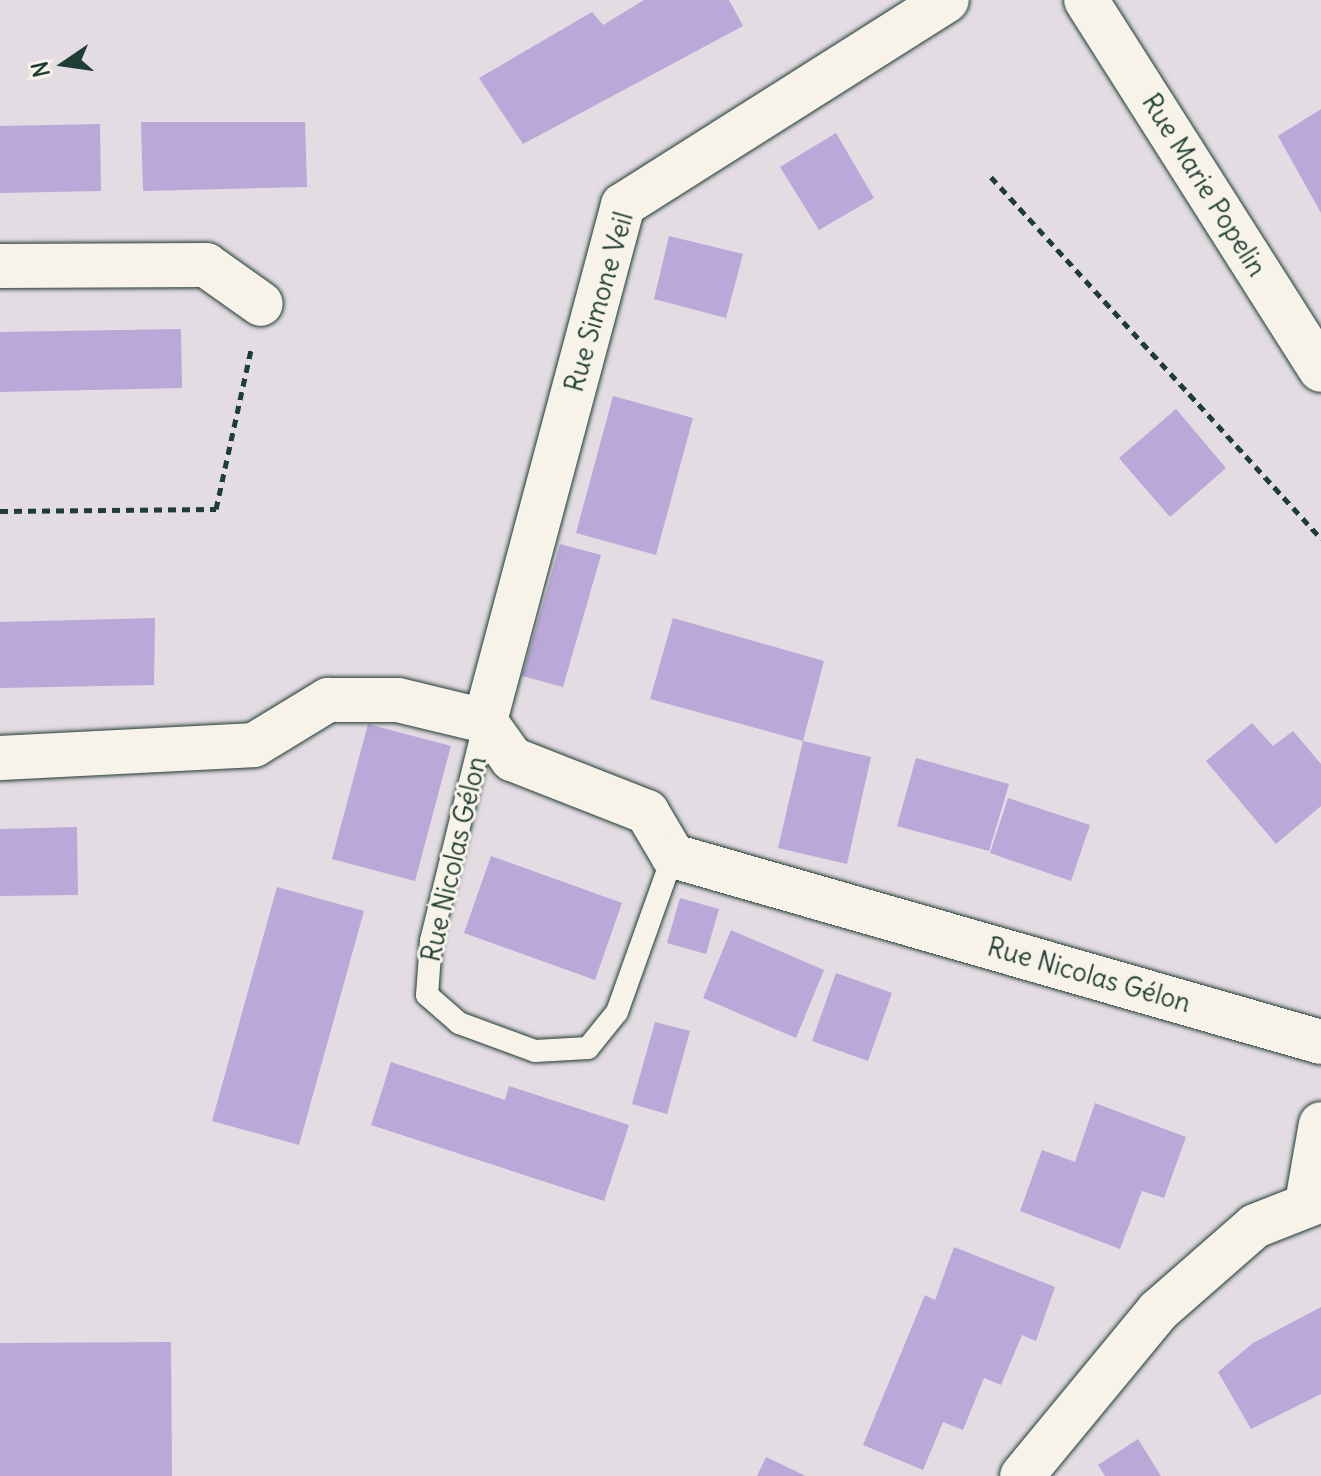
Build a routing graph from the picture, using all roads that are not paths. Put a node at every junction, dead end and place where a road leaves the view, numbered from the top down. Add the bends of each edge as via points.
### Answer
1 (947, 0) edge
2 (1086, 0) edge
3 (0, 266) edge
4 (261, 304) road end
5 (1321, 370) edge
6 (485, 721) junction
7 (0, 758) edge
8 (673, 856) junction
9 (1321, 1042) edge
10 (1321, 1124) edge
11 (1314, 1202) edge
12 (1022, 1476) edge

1 - 6 street, Rue Simone Veil via 623,205
2 - 5 street, Rue Marie Popelin
3 - 4 street via 206,265
6 - 7 street via 398,700 328,700 254,745
6 - 8 street, Rue Nicolas Gélon via 512,759 647,812
6 - 8 lane, Rue Nicolas Gélon via 430,955 427,995 459,1023 535,1051 588,1048 617,1012
8 - 9 street, Rue Nicolas Gélon
10 - 11 street
11 - 12 street via 1255,1226 1158,1311

